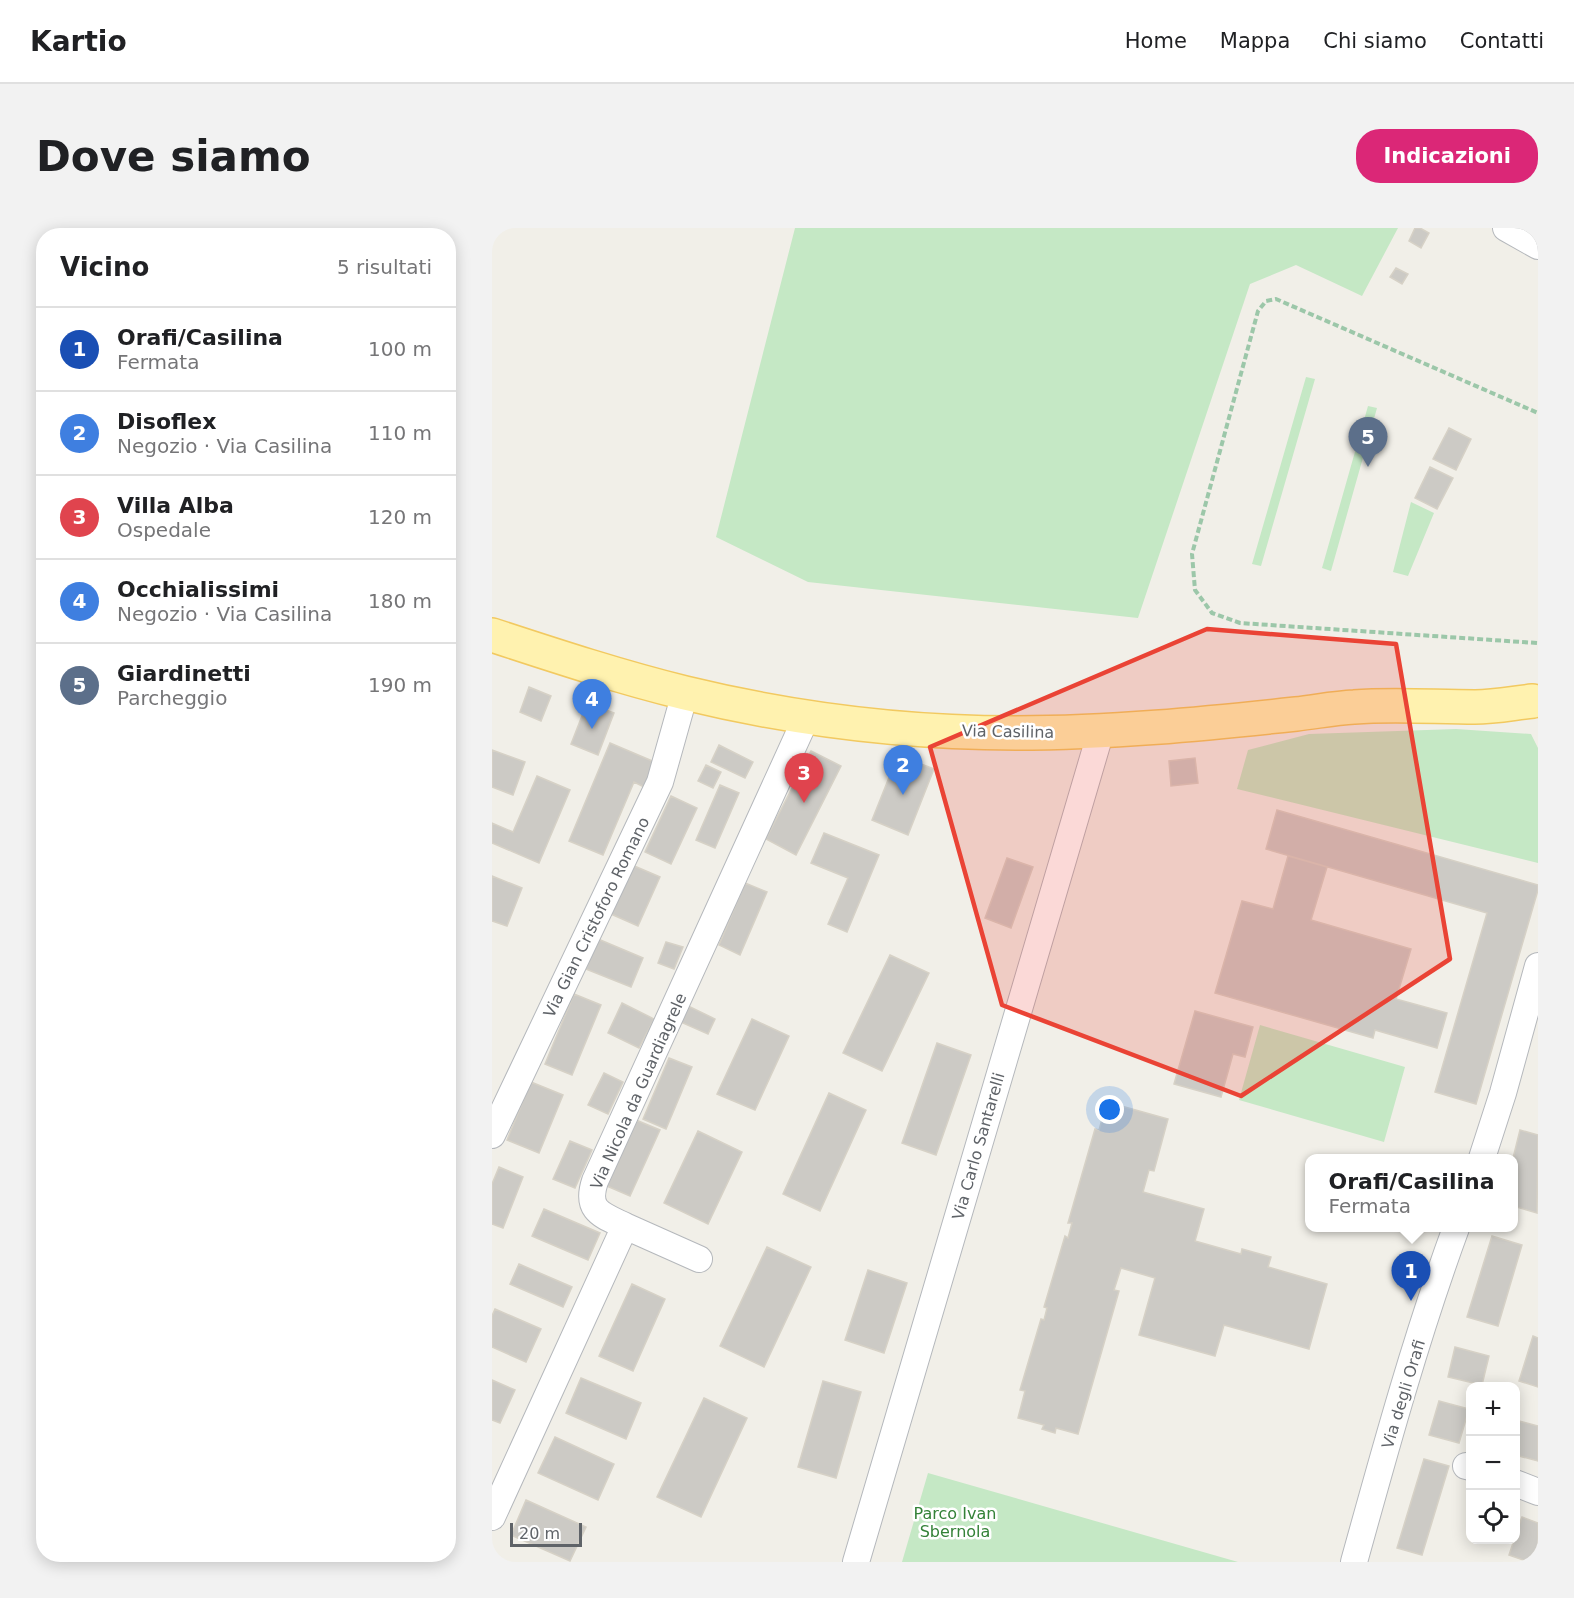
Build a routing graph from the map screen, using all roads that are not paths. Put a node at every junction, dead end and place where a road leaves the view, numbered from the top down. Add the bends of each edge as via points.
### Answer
1 (1506, 228) edge
2 (1538, 246) edge
3 (492, 634) edge
4 (1537, 685) edge
5 (685, 693) junction
6 (807, 716) junction
7 (1101, 731) junction
8 (1538, 966) edge
9 (492, 1135) edge
10 (1483, 1154) edge
11 (626, 1226) junction
12 (1454, 1232) edge
13 (699, 1259) dead end
14 (1520, 1486) edge
15 (1538, 1491) edge
16 (492, 1516) edge
17 (856, 1562) edge
18 (1354, 1562) edge

1 - 2 street
3 - 5 main road, Via Casilina
4 - 7 main road, Via Casilina via 1497,706 1353,707
5 - 6 main road, Via Casilina
5 - 9 street, Via Gian Cristoforo Romano via 660,782
6 - 7 main road, Via Casilina via 925,730
6 - 11 street, Via Nicola da Guardiagrele via 595,1181 592,1197 596,1209
7 - 17 street, Via Carlo Santarelli
8 - 10 street
11 - 13 street
11 - 16 street
12 - 18 street, Via degli Orafi
14 - 15 street

